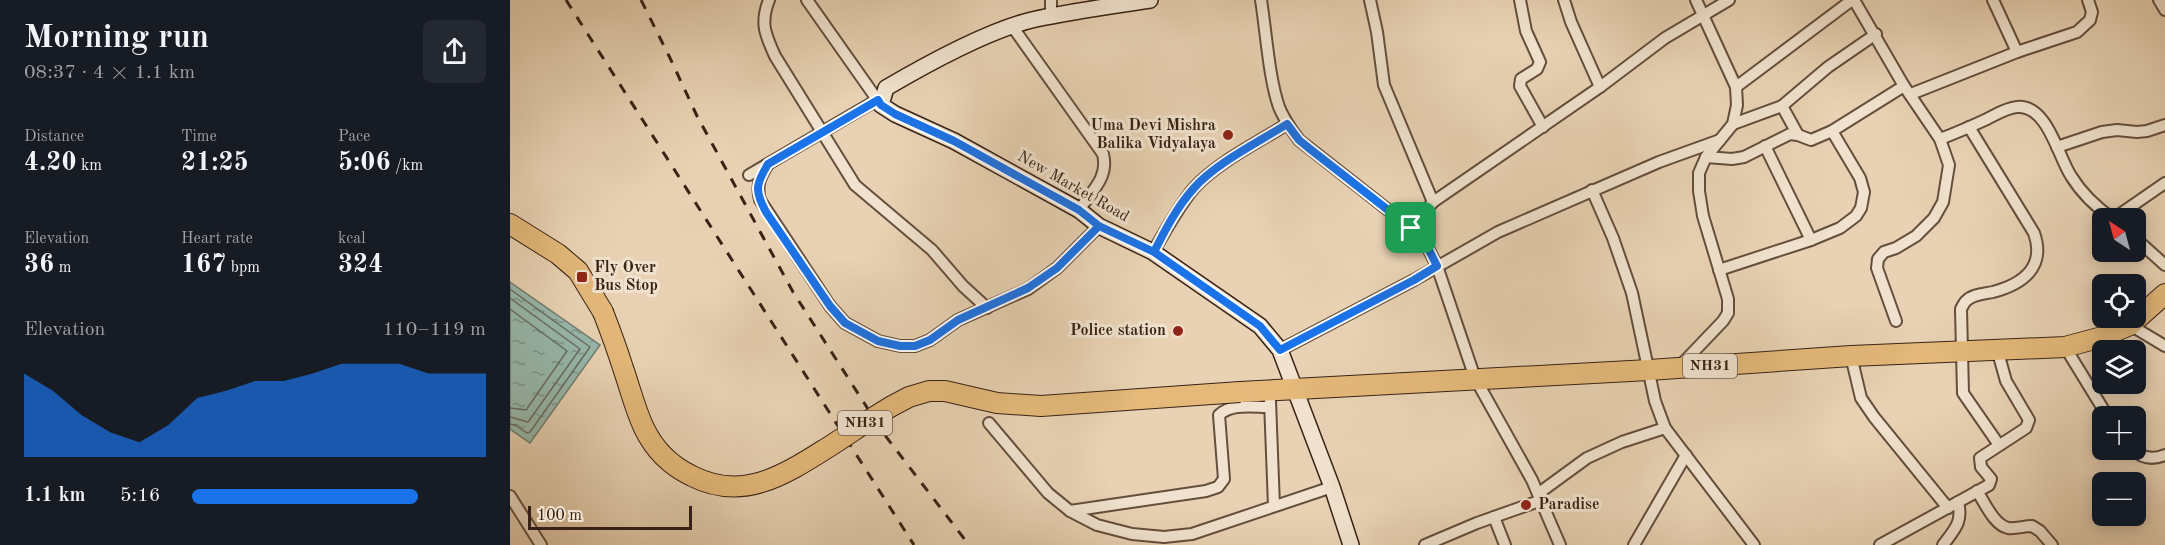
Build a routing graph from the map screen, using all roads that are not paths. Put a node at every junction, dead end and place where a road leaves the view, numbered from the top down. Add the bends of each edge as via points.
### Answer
1 (769, 0) edge
2 (807, 0) edge
3 (1051, 0) edge
4 (1150, 0) edge
5 (1261, 0) edge
6 (1370, 0) edge
7 (1520, 0) edge
8 (1563, 0) edge
9 (1696, 0) edge
10 (1729, 0) edge
11 (1853, 0) edge
12 (1993, 0) edge
13 (2088, 0) edge
14 (2159, 0) edge
15 (1094, 5) edge
16 (2165, 10) edge
17 (1703, 15) junction
18 (1051, 17) junction
19 (1012, 26) junction
20 (1876, 34) junction
21 (2017, 52) junction
22 (1600, 87) junction
23 (1736, 87) junction
24 (1907, 90) junction
25 (879, 102) junction
26 (1782, 106) junction
27 (1287, 124) junction
28 (1733, 124) junction
29 (2165, 125) edge
30 (1543, 127) junction
31 (1969, 127) junction
32 (822, 131) junction
33 (1832, 131) junction
34 (1798, 135) junction
35 (1940, 139) junction
36 (1720, 140) junction
37 (1765, 146) junction
38 (2056, 147) junction
39 (1706, 156) junction
40 (768, 164) junction
41 (749, 175) dead end
42 (2165, 183) edge
43 (1592, 190) junction
44 (1433, 202) junction
45 (2097, 208) edge
46 (2129, 208) edge
47 (1079, 210) junction
48 (510, 224) edge
49 (1099, 226) junction
50 (1411, 228) junction
51 (1810, 240) junction
52 (2146, 249) edge
53 (1154, 252) junction
54 (1437, 266) junction
55 (2165, 266) edge
56 (1719, 270) junction
57 (2165, 294) edge
58 (987, 308) junction
59 (2146, 311) edge
60 (1896, 321) dead end
61 (2125, 328) edge
62 (2134, 328) edge
63 (2165, 346) edge
64 (2065, 347) junction
65 (1997, 349) junction
66 (1280, 350) junction
67 (1962, 350) junction
68 (1851, 356) junction
69 (1679, 368) junction
70 (1649, 370) junction
71 (1475, 378) junction
72 (1294, 389) junction
73 (1270, 399) junction
74 (2101, 406) edge
75 (989, 423) dead end
76 (1665, 428) junction
77 (1999, 445) junction
78 (1686, 455) junction
79 (2165, 455) edge
80 (2146, 457) edge
81 (1332, 487) junction
82 (1977, 491) junction
83 (510, 496) edge
84 (1540, 496) junction
85 (1953, 505) junction
86 (1274, 506) junction
87 (1070, 511) junction
88 (1494, 517) junction
89 (541, 545) edge
90 (1351, 545) edge
91 (1425, 545) edge
92 (1505, 545) edge
93 (1560, 545) edge
94 (1634, 545) edge
95 (1754, 545) edge
96 (1880, 545) edge
97 (1943, 545) edge
98 (2052, 545) edge

1 - 32 street via 763,16 768,41
2 - 25 street
3 - 18 street
4 - 15 street
5 - 27 street via 1279,107
6 - 44 street via 1384,85
7 - 30 street via 1528,38 1540,62 1537,69 1521,79 1520,86
8 - 22 street
9 - 17 street
10 - 17 street
11 - 20 street
11 - 23 street
12 - 21 street
13 - 21 street via 2090,20 2077,32
14 - 16 street
15 - 18 street
17 - 22 street
17 - 23 street
18 - 19 street
19 - 25 street via 906,76 886,88
19 - 47 street via 1103,154 1106,166 1102,177
20 - 24 street
20 - 26 street
21 - 24 street
22 - 30 street
23 - 28 street
24 - 33 street
24 - 35 street
25 - 32 street
25 - 47 street, New Market Road
26 - 28 street
26 - 34 street
27 - 50 street via 1299,140
27 - 53 street via 1210,173 1180,207
28 - 36 street
29 - 38 street via 2147,131 2102,132
30 - 44 street
31 - 35 street
31 - 38 street via 2007,109 2030,108 2044,123
31 - 67 street via 2039,245 2035,266 2017,283 1965,301 1961,309
32 - 40 street
32 - 58 street via 855,185 932,250
33 - 34 street via 1811,141
33 - 51 street via 1860,178 1864,192 1861,208 1840,228
34 - 37 street via 1781,137
35 - 60 street via 1949,165 1943,202 1916,236 1878,259 1877,268
36 - 39 street
36 - 43 street
37 - 39 street via 1744,157
37 - 51 street
38 - 45 street via 2071,176
39 - 56 street via 1699,173 1699,191 1702,216
40 - 41 street
40 - 58 street via 757,188 760,200 845,323 878,341 915,346
42 - 46 street
43 - 54 street via 1498,232
43 - 70 street via 1632,293
44 - 50 street
47 - 49 street, New Market Road
48 - 73 highway, NH31, bridge via 578,271 603,312 635,406 654,445 685,473 729,487 767,482 788,473 892,406 929,391 1034,406 1240,392
49 - 53 street, New Market Road
49 - 58 street via 1043,279
50 - 54 street via 1425,242
51 - 56 street
52 - 55 street
53 - 66 street, New Market Road via 1260,326
54 - 66 street
54 - 71 street
56 - 69 street via 1728,313
57 - 59 highway, NH31
61 - 64 highway, NH31
62 - 63 street
64 - 65 highway, NH31
64 - 74 street
65 - 67 highway, NH31
65 - 77 street via 2012,393 2029,420 2026,428
66 - 72 street, New Market Road
67 - 68 highway, NH31
67 - 77 street via 1963,393
68 - 69 highway, NH31
68 - 85 street via 1862,398 1874,417
69 - 70 highway, NH31
70 - 71 highway, NH31
70 - 76 street
71 - 72 highway, NH31
71 - 84 street
72 - 73 highway, NH31
72 - 81 street, New Market Road
73 - 86 street
73 - 87 street via 1224,410 1219,415 1224,479 1218,487
75 - 87 street via 1048,493
76 - 78 street
76 - 84 street via 1587,458
77 - 82 street via 1980,458 1981,467 1991,479 1989,485
78 - 94 street
78 - 95 street
79 - 80 street
81 - 86 street
81 - 90 street, New Market Road
82 - 85 street
82 - 98 street via 1998,524 2006,528 2032,526
83 - 89 street
84 - 88 street
84 - 93 street
85 - 96 street
85 - 97 street via 1961,513 1960,520
86 - 87 street via 1192,534 1164,537 1097,525
88 - 91 street
88 - 92 street

